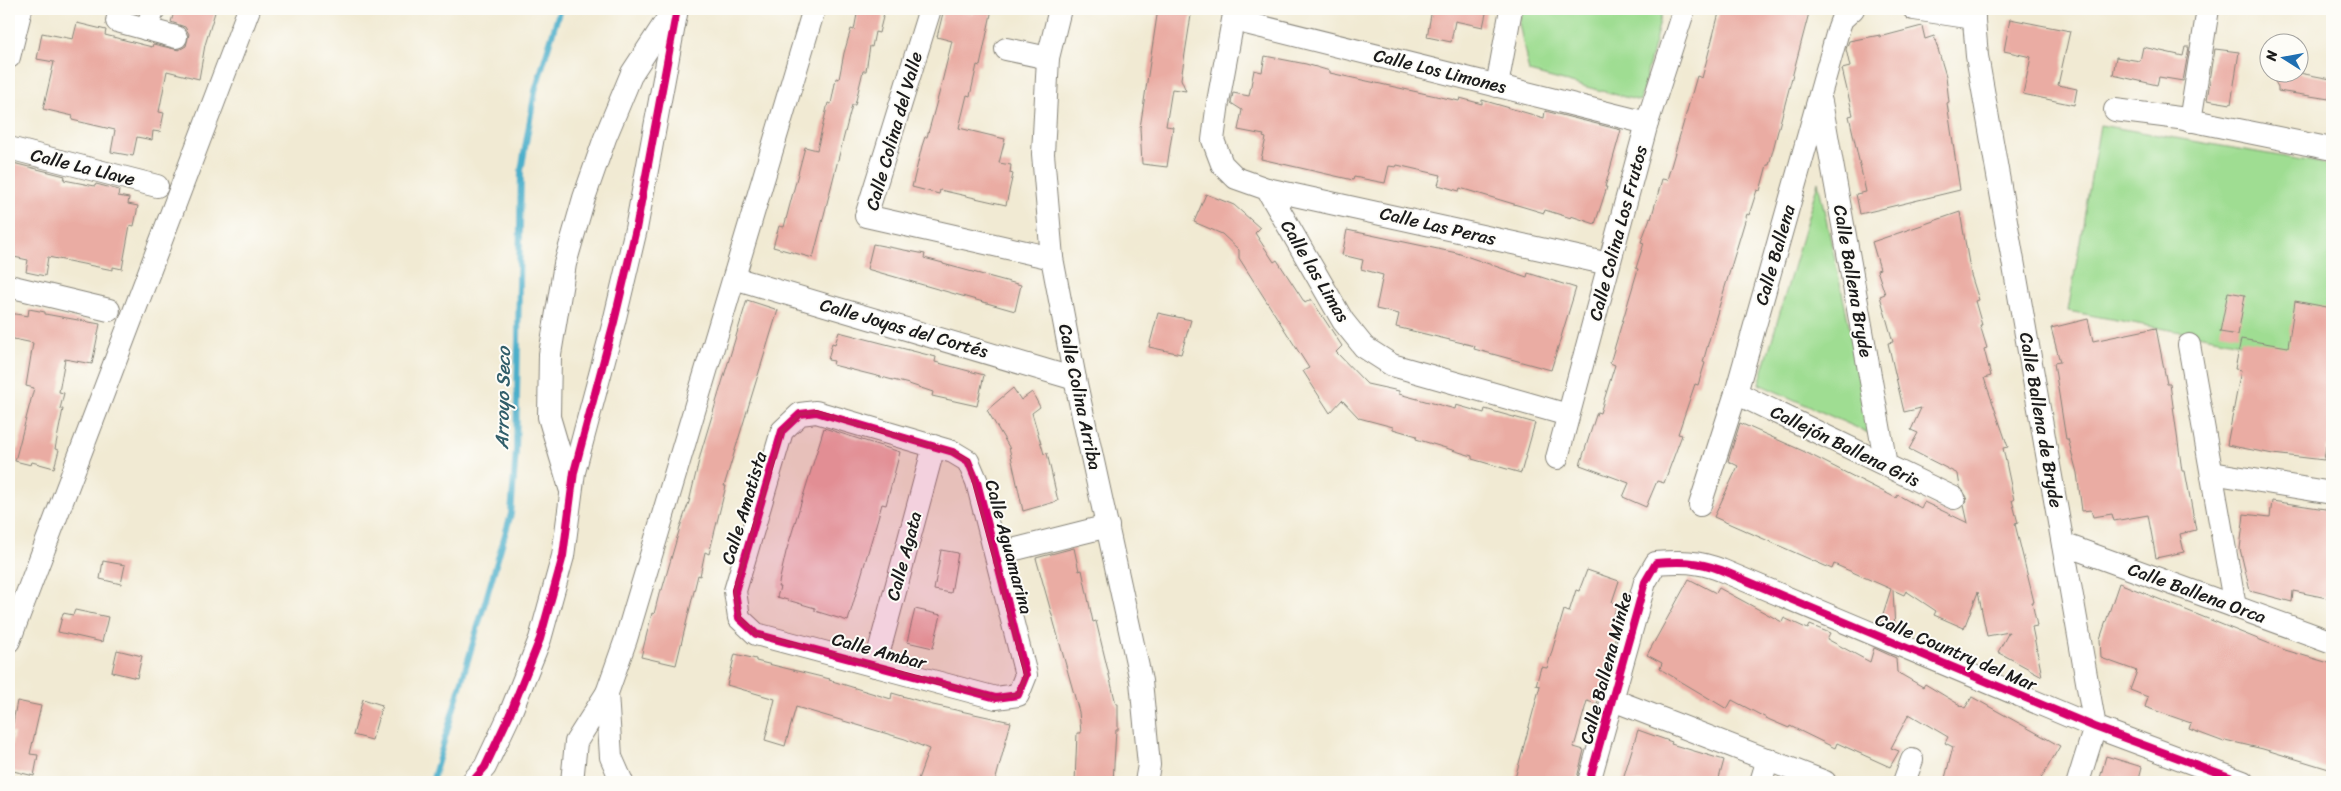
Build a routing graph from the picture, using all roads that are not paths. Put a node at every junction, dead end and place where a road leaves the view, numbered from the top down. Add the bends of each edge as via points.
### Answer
1 (21, 9) edge
2 (250, 9) edge
3 (676, 9) edge
4 (814, 9) edge
5 (930, 9) edge
6 (1060, 9) edge
7 (1511, 9) edge
8 (1684, 9) edge
9 (1853, 9) edge
10 (1914, 9) edge
11 (2208, 9) edge
12 (119, 13) edge
13 (1969, 13) edge
14 (1234, 14) edge
15 (150, 19) edge
16 (176, 37) dead end
17 (1006, 49) dead end
18 (9, 57) edge
19 (1048, 58) junction
20 (1497, 86) junction
21 (1820, 96) junction
22 (2115, 110) dead end
23 (2190, 121) junction
24 (1647, 123) junction
25 (9, 148) edge
26 (2332, 149) edge
27 (157, 186) dead end
28 (1267, 189) junction
29 (1052, 258) junction
30 (1609, 264) junction
31 (734, 278) junction
32 (9, 286) edge
33 (109, 310) dead end
34 (2190, 345) dead end
35 (1075, 379) junction
36 (1736, 393) junction
37 (800, 414) joint
38 (1568, 415) junction
39 (934, 446) junction
40 (1557, 458) dead end
41 (1886, 465) junction
42 (2212, 473) junction
43 (2332, 493) edge
44 (572, 494) junction
45 (1954, 498) dead end
46 (1700, 505) dead end
47 (1108, 526) junction
48 (2063, 544) junction
49 (996, 554) junction
50 (1656, 563) joint
51 (2235, 607) junction
52 (739, 618) joint
53 (9, 640) edge
54 (2332, 642) edge
55 (875, 666) junction
56 (607, 693) junction
57 (1018, 695) joint
58 (1613, 700) junction
59 (2095, 727) junction
60 (1768, 759) junction
61 (1912, 760) dead end
62 (472, 782) edge
63 (572, 782) edge
64 (622, 782) edge
65 (1146, 782) edge
66 (1589, 782) edge
67 (1761, 782) edge
68 (1825, 782) edge
69 (1904, 782) edge
70 (2078, 782) edge
71 (2243, 782) edge

1 - 18 street
2 - 53 street
3 - 44 street via 636,228 574,472
3 - 44 street via 632,73 584,198 565,264 550,354 549,417
4 - 31 street
5 - 29 street, Calle Colina del Valle via 866,216
6 - 19 street, Calle Colina Arriba
7 - 20 street
8 - 24 street, Calle Colina Los Frutos
9 - 21 street, Calle Ballena via 1838,27
10 - 13 street
11 - 23 street
12 - 15 street
13 - 48 street, Calle Ballena de Bryde
14 - 20 street, Calle Los Limones
14 - 28 street via 1213,140 1222,164 1236,178
15 - 16 street
17 - 19 street
19 - 29 street, Calle Colina Arriba via 1043,154
20 - 24 street, Calle Los Limones
21 - 36 street, Calle Ballena
21 - 41 street, Calle Ballena Bryde
22 - 23 street
23 - 26 street
24 - 30 street, Calle Colina Los Frutos
25 - 27 street, Calle La Llave
28 - 30 street, Calle Las Peras
28 - 38 street, Calle las Limas via 1343,321 1364,347 1392,365
29 - 35 street, Calle Colina Arriba
30 - 38 street, Calle Colina Los Frutos
31 - 35 street, Calle Joyas del Cortés
31 - 56 street
32 - 33 street
34 - 42 street
35 - 47 street, Calle Colina Arriba
36 - 41 street, Callejón Ballena Gris
36 - 46 street, Calle Ballena
37 - 39 street, Calle Aguamarina via 816,412
37 - 52 street, Calle Amatista via 782,432 734,591
38 - 40 street, Calle Colina Los Frutos
39 - 49 street, Calle Aguamarina via 968,461 977,482
39 - 55 street, Calle Agata
41 - 45 street, Callejón Ballena Gris
42 - 43 street
42 - 51 street
44 - 62 street via 563,556 540,639 485,767
47 - 49 street
47 - 65 street, Calle Colina Arriba via 1141,681 1149,765
48 - 51 street, Calle Ballena Orca
48 - 59 street, Calle Ballena de Bryde
49 - 57 street, Calle Aguamarina via 1026,675
50 - 58 street, Calle Ballena Minke via 1645,582
50 - 59 street, Calle Country del Mar via 1699,562 1721,570
51 - 54 street, Calle Ballena Orca
52 - 55 street, Calle Ambar via 756,634
55 - 57 street, Calle Ambar via 996,698
56 - 63 street via 576,742
56 - 64 street via 611,757
58 - 60 street
58 - 66 street, Calle Ballena Minke
59 - 70 street, Calle Ballena de Bryde
59 - 71 street, Calle Country del Mar
60 - 67 street
60 - 68 street
61 - 69 street

